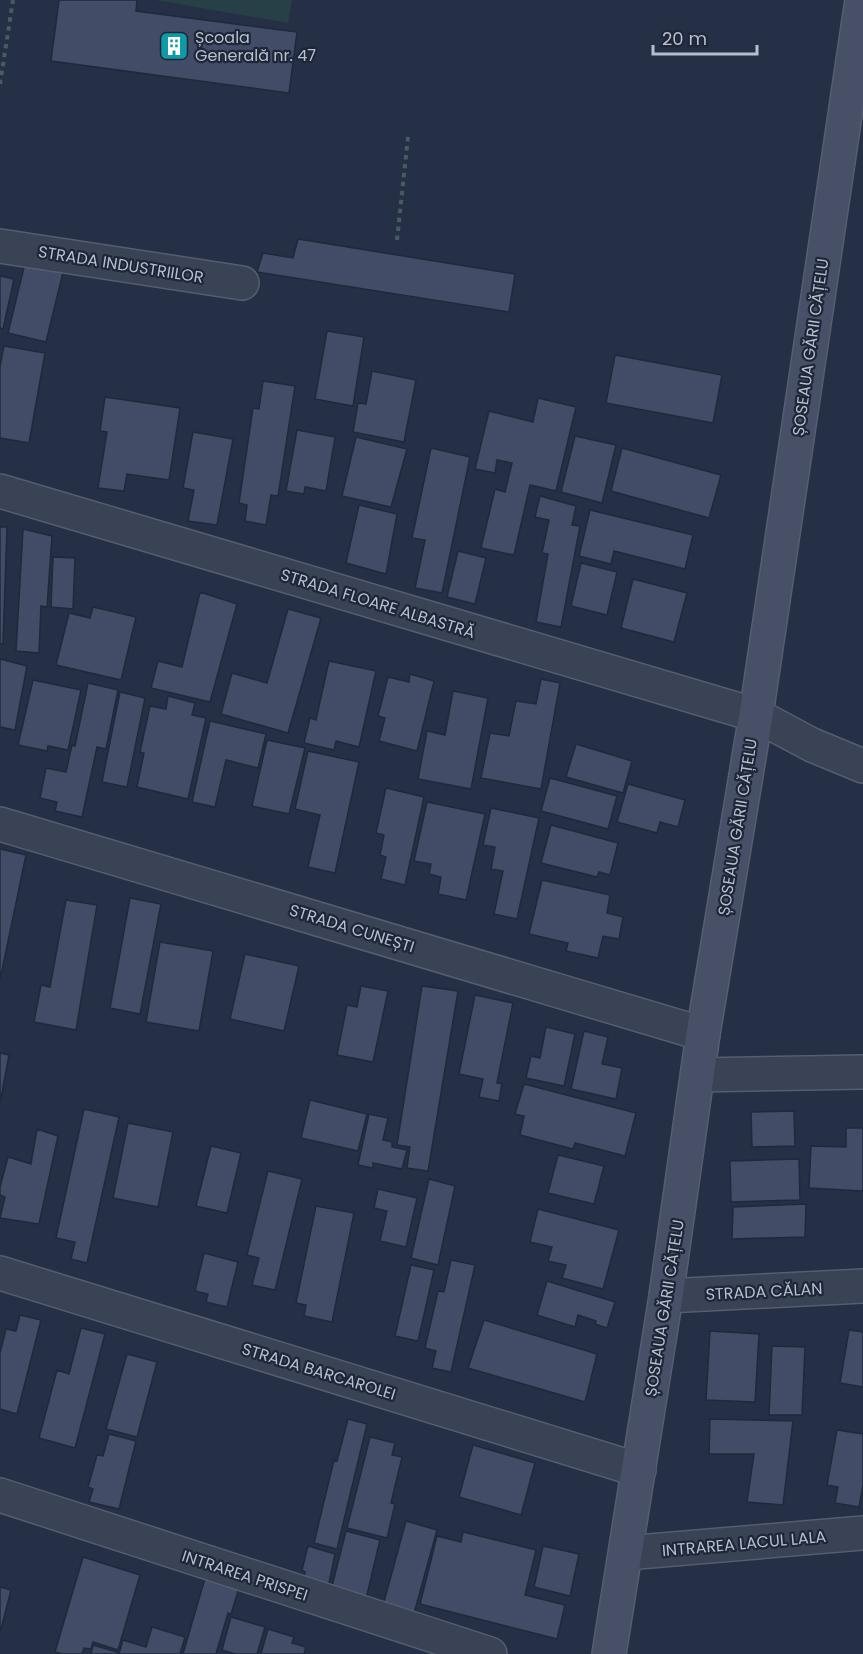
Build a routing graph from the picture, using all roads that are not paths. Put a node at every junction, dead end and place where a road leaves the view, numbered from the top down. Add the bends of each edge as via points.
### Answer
1 (861, 0) edge
2 (0, 246) edge
3 (242, 283) dead end
4 (0, 491) edge
5 (756, 715) junction
6 (863, 766) edge
7 (0, 824) edge
8 (704, 1034) junction
9 (863, 1072) edge
10 (698, 1075) junction
11 (0, 1273) edge
12 (863, 1286) edge
13 (666, 1296) junction
14 (639, 1470) junction
15 (0, 1495) edge
16 (863, 1533) edge
17 (626, 1553) junction
18 (490, 1654) edge
19 (609, 1654) edge

1 - 5 main road, ȘOSEAUA GĂRII CĂȚELU
2 - 3 street, STRADA INDUSTRIILOR
4 - 5 street, STRADA FLOARE ALBASTRĂ
5 - 6 street, STRADA FLOARE ALBASTRĂ
5 - 8 main road, ȘOSEAUA GĂRII CĂȚELU
7 - 8 street, STRADA CUNEȘTI
8 - 10 main road, ȘOSEAUA GĂRII CĂȚELU
9 - 10 street
10 - 13 main road, ȘOSEAUA GĂRII CĂȚELU
11 - 14 street, STRADA BARCAROLEI
12 - 13 street, STRADA CĂLAN
13 - 14 main road, ȘOSEAUA GĂRII CĂȚELU
14 - 17 main road, ȘOSEAUA GĂRII CĂȚELU
15 - 18 street, INTRAREA PRISPEI
16 - 17 street, INTRAREA LACUL LALA
17 - 19 main road, ȘOSEAUA GĂRII CĂȚELU

